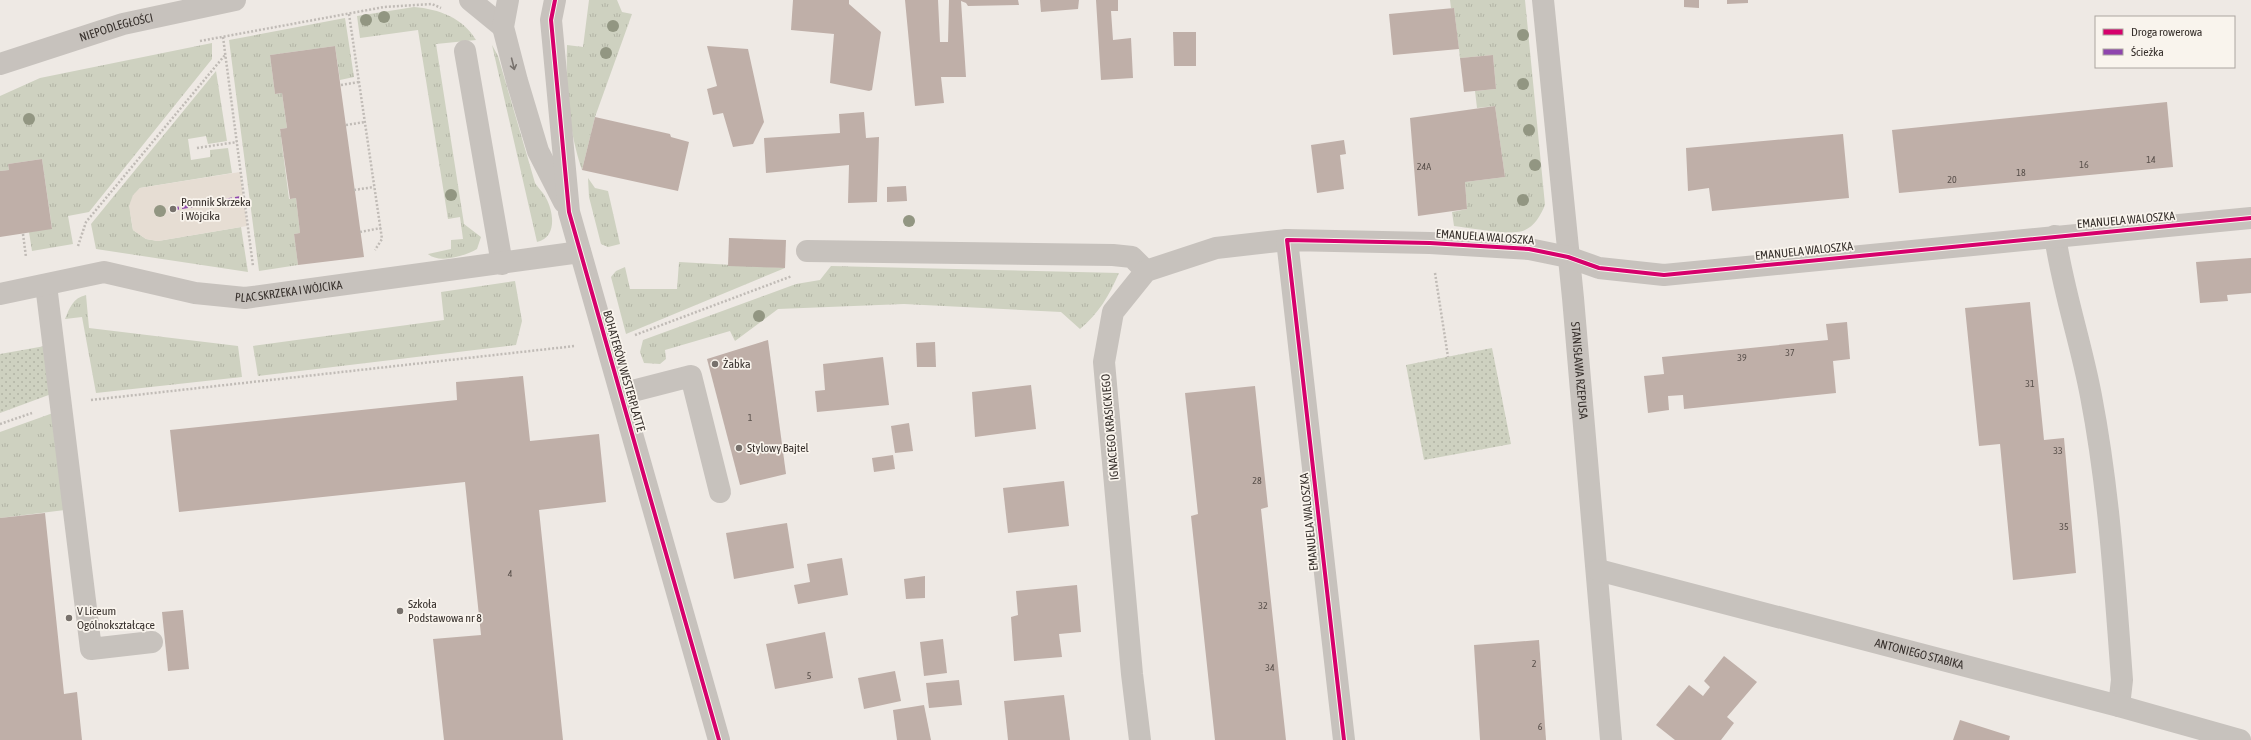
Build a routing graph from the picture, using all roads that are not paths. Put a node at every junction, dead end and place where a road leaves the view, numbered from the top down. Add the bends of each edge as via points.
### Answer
1 (235, 0) edge
2 (470, 0) edge
3 (508, 0) edge
4 (555, 0) edge
5 (1543, 0) edge
6 (503, 26) junction
7 (465, 51) dead end
8 (0, 64) edge
9 (569, 212) junction
10 (2251, 218) edge
11 (2055, 236) junction
12 (1287, 240) junction
13 (807, 251) dead end
14 (580, 252) junction
15 (1568, 258) junction
16 (502, 264) junction
17 (1146, 271) junction
18 (46, 285) junction
19 (0, 294) edge
20 (620, 394) junction
21 (720, 492) dead end
22 (1598, 570) junction
23 (152, 642) dead end
24 (2119, 706) junction
25 (2209, 736) edge
26 (719, 740) edge
27 (1140, 740) edge
28 (1344, 740) edge
29 (1611, 740) edge
30 (2240, 740) edge

1 - 8 street, NIEPODLEGŁOŚCI via 123,24
2 - 6 street
3 - 6 street, BOHATERÓW WESTERPLATTE
4 - 9 street, BOHATERÓW WESTERPLATTE via 551,20
5 - 15 street, STANISŁAWA RZEPUSA
6 -> 9 street, BOHATERÓW WESTERPLATTE via 538,151
7 - 16 street
9 - 14 street, BOHATERÓW WESTERPLATTE
10 - 11 street, EMANUELA WALOSZKA
11 - 15 street, EMANUELA WALOSZKA via 1664,275 1599,268
11 - 24 street via 2060,273 2091,395 2110,519 2122,680
12 - 15 street, EMANUELA WALOSZKA via 1430,243 1529,249
12 - 17 street via 1216,248
12 - 28 street, EMANUELA WALOSZKA
13 - 17 street via 1113,255 1132,257
14 - 16 street, PLAC SKRZEKA I WÓJCIKA
14 - 20 street, BOHATERÓW WESTERPLATTE
15 - 22 street, STANISŁAWA RZEPUSA
16 - 18 street, PLAC SKRZEKA I WÓJCIKA via 245,298 195,293 104,272
17 - 27 street, IGNACEGO KRASICKIEGO via 1113,312 1104,362
18 - 19 street, PLAC SKRZEKA I WÓJCIKA
18 - 23 street via 91,649
20 - 21 street via 692,376
20 - 26 street, BOHATERÓW WESTERPLATTE
22 - 24 street, ANTONIEGO STABIKA
22 - 29 street, STANISŁAWA RZEPUSA
24 - 25 street, ANTONIEGO STABIKA
25 - 30 street, ANTONIEGO STABIKA

